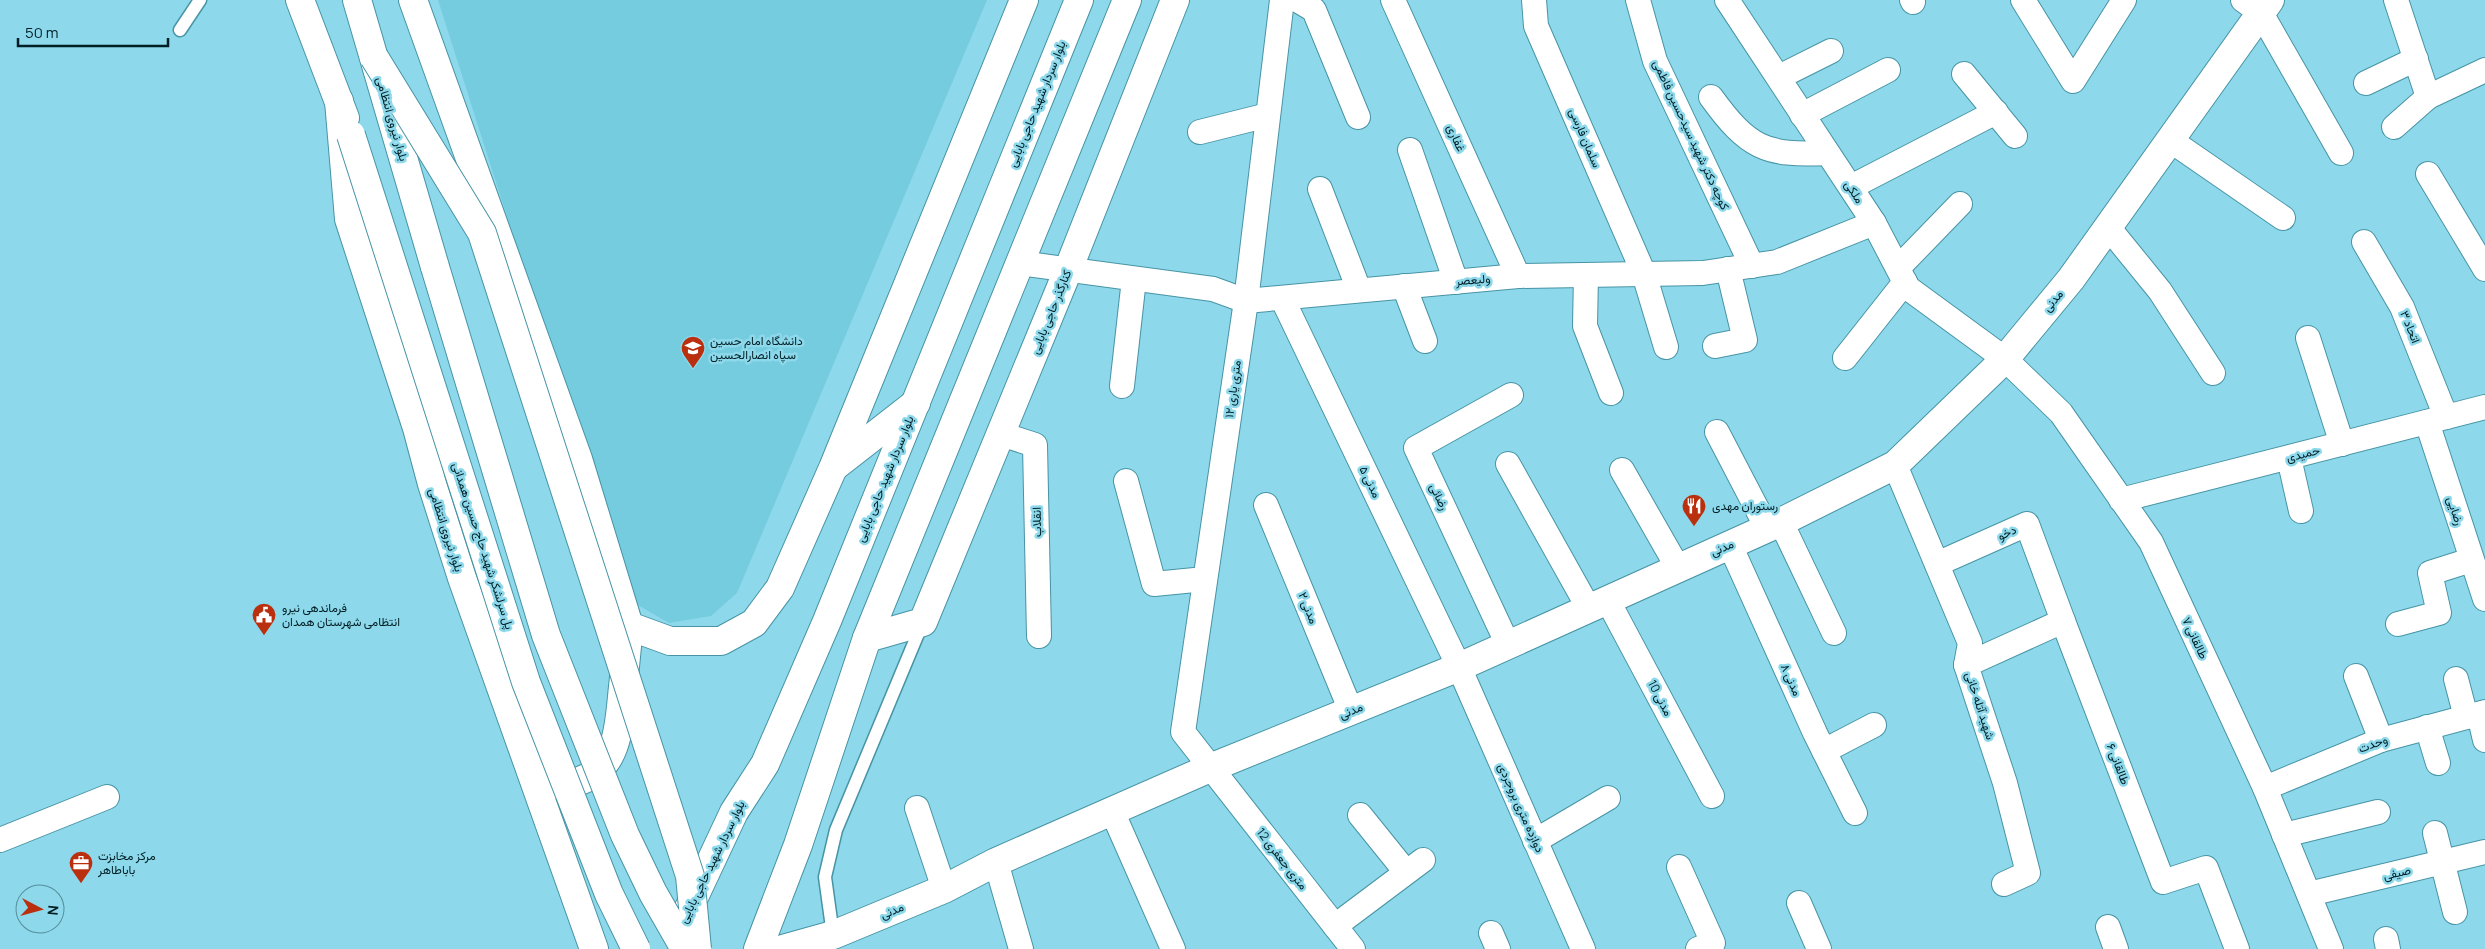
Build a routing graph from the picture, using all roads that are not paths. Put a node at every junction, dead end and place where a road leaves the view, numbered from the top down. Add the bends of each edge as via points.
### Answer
1 (200, 0) edge
2 (300, 0) edge
3 (357, 0) edge
4 (413, 0) edge
5 (1024, 0) edge
6 (1079, 0) edge
7 (1127, 0) edge
8 (1175, 0) edge
9 (1282, 0) edge
10 (1296, 0) edge
11 (1393, 0) edge
12 (1534, 0) edge
13 (1638, 0) edge
14 (1727, 0) edge
15 (2023, 0) edge
16 (2124, 0) edge
17 (2396, 0) edge
18 (2258, 4) edge
19 (180, 30) dead end
20 (1831, 51) dead end
21 (374, 57) junction
22 (2416, 59) junction
23 (1888, 70) dead end
24 (2485, 70) edge
25 (1964, 74) dead end
26 (1779, 76) junction
27 (2366, 83) dead end
28 (1711, 97) dead end
29 (2428, 98) junction
30 (339, 101) junction
31 (1996, 112) junction
32 (1268, 115) junction
33 (1802, 115) junction
34 (1358, 118) dead end
35 (2394, 127) dead end
36 (1200, 132) dead end
37 (351, 135) joint
38 (2015, 136) dead end
39 (2170, 140) junction
40 (1410, 150) dead end
41 (1827, 153) junction
42 (2341, 153) dead end
43 (2428, 174) dead end
44 (1850, 187) junction
45 (1320, 189) dead end
46 (1960, 204) dead end
47 (2283, 218) dead end
48 (1874, 223) junction
49 (2108, 227) junction
50 (2364, 242) dead end
51 (1020, 263) junction
52 (1752, 266) junction
53 (1728, 269) junction
54 (2485, 269) edge
55 (1068, 270) junction
56 (1644, 274) junction
57 (1586, 275) junction
58 (1902, 275) junction
59 (1518, 276) junction
60 (1134, 279) junction
61 (1456, 282) junction
62 (1404, 286) junction
63 (1359, 290) junction
64 (1282, 298) junction
65 (1246, 301) junction
66 (2308, 338) dead end
67 (942, 339) junction
68 (1424, 341) dead end
69 (1715, 346) dead end
70 (1666, 347) dead end
71 (982, 357) junction
72 (1845, 358) dead end
73 (2005, 359) junction
74 (2213, 373) dead end
75 (1122, 386) dead end
76 (1611, 393) dead end
77 (1511, 395) dead end
78 (916, 403) junction
79 (2485, 407) edge
80 (2436, 420) junction
81 (1718, 432) dead end
82 (1001, 434) junction
83 (2342, 444) junction
84 (2289, 458) junction
85 (1508, 464) dead end
86 (1895, 465) junction
87 (833, 468) junction
88 (1622, 470) dead end
89 (1126, 481) dead end
90 (2121, 500) junction
91 (1266, 505) dead end
92 (2302, 511) dead end
93 (1774, 525) junction
94 (1730, 545) junction
95 (2471, 560) junction
96 (1937, 564) junction
97 (1678, 568) junction
98 (1205, 579) junction
99 (2485, 599) edge
100 (1598, 603) junction
101 (2060, 613) junction
102 (923, 622) junction
103 (2398, 624) dead end
104 (629, 626) junction
105 (1834, 633) dead end
106 (1039, 636) dead end
107 (867, 638) junction
108 (1508, 645) junction
109 (1966, 665) junction
110 (1459, 667) junction
111 (2356, 676) dead end
112 (2456, 679) dead end
113 (1351, 711) junction
114 (2477, 714) edge
115 (1874, 725) dead end
116 (2427, 727) junction
117 (2381, 740) junction
118 (2485, 740) edge
119 (1824, 751) junction
120 (2438, 763) dead end
121 (1210, 768) junction
122 (534, 778) junction
123 (2265, 788) junction
124 (1712, 796) dead end
125 (107, 797) dead end
126 (1608, 798) dead end
127 (917, 808) dead end
128 (1112, 811) junction
129 (2378, 812) dead end
130 (1855, 813) dead end
131 (1360, 815) dead end
132 (2435, 833) dead end
133 (2284, 835) junction
134 (0, 840) edge
135 (1535, 841) junction
136 (2485, 852) edge
137 (996, 862) junction
138 (2442, 862) junction
139 (1679, 867) dead end
140 (2004, 884) dead end
141 (944, 889) junction
142 (2309, 894) junction
143 (1799, 903) dead end
144 (2455, 912) dead end
145 (1335, 926) junction
146 (2108, 927) dead end
147 (833, 935) junction
148 (594, 949) edge
149 (636, 949) edge
150 (671, 949) edge
151 (685, 949) edge
152 (697, 949) edge
153 (758, 949) edge
154 (783, 949) edge
155 (1021, 949) edge
156 (1173, 949) edge
157 (1353, 949) edge
158 (1583, 949) edge
159 (1698, 949) edge
160 (1819, 949) edge
161 (2116, 949) edge
162 (2237, 949) edge
163 (2331, 949) edge

1 - 19 lane
2 - 30 main road, بلوار نیروی انتظامی
3 - 21 main road, بلوار نیروی انتظامی
4 - 104 main road via 578,459
5 - 87 main road
6 - 67 main road, بلوار سردار شهید حاجی بابایی
7 - 51 main road
8 - 55 main road, کنارگذر حاجی بابایی
9 - 32 street, ۱۲ متری یاری
10 - 34 street via 1314,10
11 - 59 street, غفاری
12 - 56 street, سلمان فارسی via 1536,26
13 - 52 street, کوچه دکتر شهید سیدحسین فاطمی via 1655,61
14 - 26 street, ملکی
15 - 16 street via 2073,81
17 - 22 street
18 - 39 main road, مدنی
18 - 42 street
20 - 26 street
21 - 151 main road, بلوار نیروی انتظامی, bridge via 546,635 625,835
21 - 152 main road, bridge via 482,232 688,867
22 - 27 street
22 - 29 street
23 - 33 street
24 - 29 street
25 - 31 street
26 - 33 street, ملکی
28 - 41 street via 1727,119 1758,146 1793,154
29 - 35 street
30 - 37 main road, بلوار نیروی انتظامی
30 - 122 main road, بلوار نیروی انتظامی via 349,219 462,578
31 - 38 street
31 - 44 street
32 - 36 street
32 - 65 street, ۱۲ متری یاری
33 - 41 street, ملکی
37 - 149 main road, پل سرلشکر شهید حاج حسین همدانی, bridge via 526,682 608,894
39 - 47 street
39 - 49 main road, مدنی
40 - 61 street
41 - 44 street, ملکی
43 - 54 street
44 - 48 street, ملکی
45 - 63 street
46 - 58 street
48 - 52 street, ولیعصر via 1777,262
48 - 58 street, ملکی
49 - 73 main road, مدنی via 2071,279
49 - 74 street via 2160,291
50 - 80 street, اتحاد ۳ via 2402,308
51 - 55 street, ولیعصر
51 - 71 main road
52 - 53 street, ولیعصر
53 - 56 street, ولیعصر via 1703,273
53 - 69 street via 1745,340
55 - 60 street, ولیعصر
55 - 82 main road, کنارگذر حاجی بابایی
56 - 57 street, ولیعصر
56 - 70 street, سلمان فارسی
57 - 59 street, ولیعصر
57 - 76 street via 1585,326
58 - 72 street
58 - 73 street, ملکی via 1908,288
59 - 61 street, ولیعصر
60 - 65 street, ولیعصر via 1213,289
60 - 75 street
61 - 62 street, ولیعصر
62 - 63 street, ولیعصر
62 - 68 street
63 - 64 street, ولیعصر
64 - 65 street, ولیعصر
64 - 110 street, مدنی ۵
65 - 98 street, ۱۲ متری یاری
66 - 83 street
67 - 71 main road
67 - 78 main road, بلوار سردار شهید حاجی بابایی
71 - 107 main road
73 - 86 main road, مدنی
73 - 90 street, طالقانی ۷ via 2060,413
77 - 108 street, رضائی via 1416,448
78 - 87 main road
78 - 150 main road, بلوار سردار شهید حاجی بابایی via 765,764 734,812
79 - 80 street, حمیدی
80 - 83 street, حمیدی
80 - 95 street, رضایی
81 - 93 street
82 - 102 main road, کنارگذر حاجی بابایی
82 - 106 street, انقلاب via 1035,444
83 - 84 street, حمیدی
84 - 90 street, حمیدی
84 - 92 street
85 - 100 street, مدنی 10
86 - 93 main road, مدنی
86 - 96 street, شهید آتله خانی
87 - 104 main road via 780,588 754,623 721,641 670,641
88 - 97 street
89 - 98 street via 1154,584
90 - 123 street, طالقانی ۷ via 2151,542
91 - 113 street, مدنی ۲
93 - 94 main road, مدنی
93 - 105 street
94 - 97 main road, مدنی
94 - 119 street, مدنی ۸
95 - 99 street, رضایی
95 - 103 street via 2430,573 2439,613
96 - 101 street, دخو via 2027,524
96 - 109 street, شهید آتله خانی via 1970,644
97 - 100 main road, مدنی
98 - 121 street, ۱۲ متری یاری via 1183,732
100 - 108 main road, مدنی
100 - 124 street, مدنی 10
101 - 109 street
101 - 162 street, طالقانی ۶ via 2163,882 2206,868
102 - 107 main road
102 - 147 lane via 836,830 825,877
104 - 122 main road via 618,736 611,754 592,776 575,783 562,786
107 - 153 main road via 798,845
108 - 110 main road, مدنی
109 - 140 street, شهید آتله خانی via 2005,783 2028,873
110 - 113 main road, مدنی
110 - 135 street, دوازده متری بروجردی
111 - 117 street
112 - 114 street
113 - 121 main road, مدنی
114 - 116 street, وحدت
114 - 118 street
115 - 119 street
116 - 117 street, وحدت
116 - 120 street
117 - 123 street, وحدت
119 - 130 street, مدنی ۸
121 - 128 main road, مدنی
121 - 145 street, 12 متری جعفری
122 - 148 main road, بلوار نیروی انتظامی
123 - 133 street, طالقانی ۷
125 - 134 street
126 - 135 street
127 - 141 street
128 - 137 main road, مدنی
128 - 156 street
129 - 133 street
131 - 145 street via 1414,866
132 - 138 street
133 - 142 street, طالقانی ۷
135 - 158 street, دوازده متری بروجردی
136 - 138 street, صیفی
137 - 141 main road, مدنی
137 - 155 street
138 - 142 street, صیفی
138 - 144 street
139 - 159 street via 1713,943
141 - 147 main road, مدنی
142 - 163 street, طالقانی ۷
143 - 160 street
145 - 157 street, 12 متری جعفری
146 - 161 street
147 - 154 main road, مدنی

